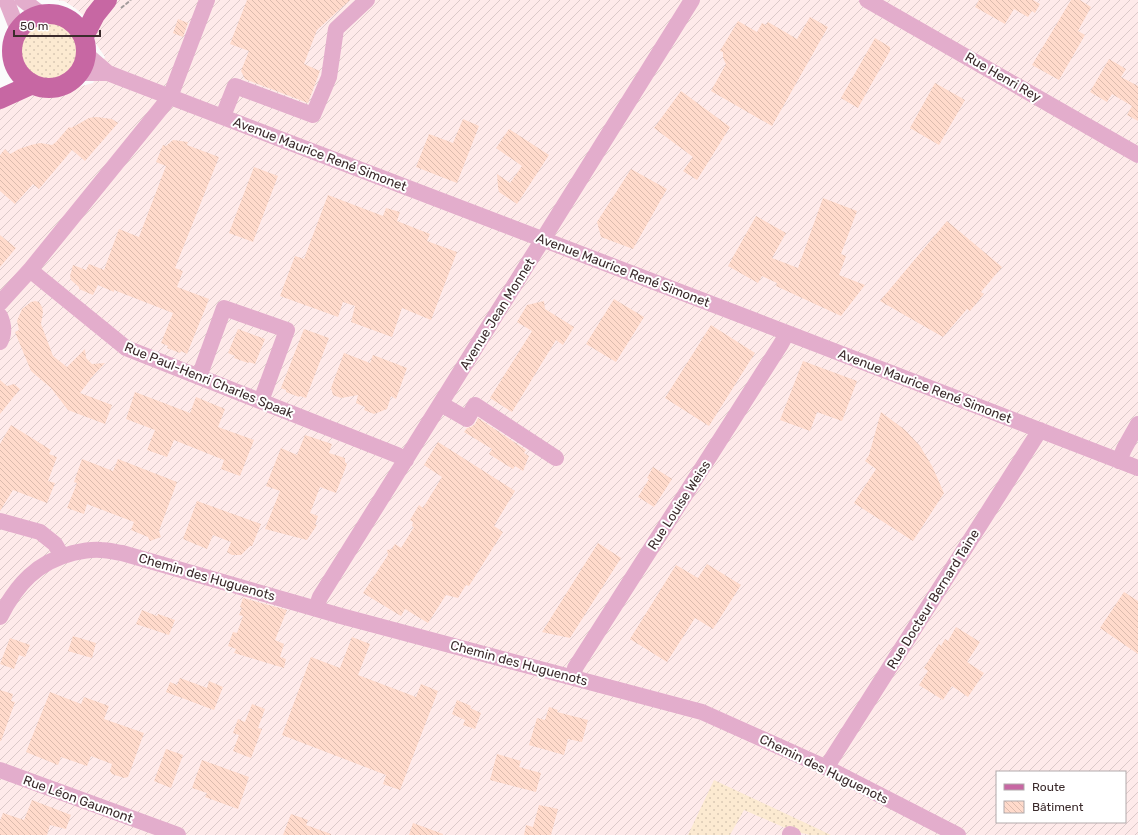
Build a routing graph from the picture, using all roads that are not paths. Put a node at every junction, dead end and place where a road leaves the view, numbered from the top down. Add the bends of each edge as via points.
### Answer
1 (6, 0) edge
2 (22, 0) edge
3 (106, 0) edge
4 (207, 0) edge
5 (367, 0) edge
6 (692, 0) edge
7 (867, 0) edge
8 (41, 14) junction
9 (68, 18) junction
10 (18, 30) junction
11 (85, 45) junction
12 (14, 63) junction
13 (79, 73) junction
14 (108, 73) junction
15 (33, 84) junction
16 (0, 96) edge
17 (170, 96) junction
18 (0, 99) edge
19 (223, 116) junction
20 (1138, 154) edge
21 (543, 239) junction
22 (30, 270) junction
23 (0, 303) edge
24 (0, 316) edge
25 (787, 333) junction
26 (0, 342) edge
27 (199, 377) junction
28 (261, 401) junction
29 (441, 404) junction
30 (1138, 424) edge
31 (1040, 430) junction
32 (556, 458) dead end
33 (406, 460) junction
34 (1119, 461) junction
35 (1138, 468) edge
36 (0, 521) edge
37 (62, 556) junction
38 (316, 608) junction
39 (0, 617) edge
40 (574, 677) junction
41 (827, 768) junction
42 (0, 770) edge
43 (948, 833) edge
44 (178, 835) edge

1 - 10 street
2 - 8 street
3 - 9 main road
3 - 11 main road via 95,15
4 - 17 street
5 - 19 street via 336,29 329,77 313,116 235,86
6 - 21 street, Avenue Jean Monnet
7 - 20 street, Rue Henri Rey
8 - 9 main road via 55,14
8 - 10 main road via 28,20
9 - 11 main road via 76,24
10 - 12 main road via 13,41
11 - 13 main road via 84,64
11 - 14 street, Avenue Maurice René Simonet
12 - 15 main road via 18,72
12 - 16 main road
13 - 14 street, Avenue Maurice René Simonet
13 - 15 main road via 70,82 58,87 41,87
14 - 17 street, Avenue Maurice René Simonet
15 - 18 main road
17 - 19 street, Avenue Maurice René Simonet
17 - 22 street
19 - 21 street, Avenue Maurice René Simonet
21 - 25 street, Avenue Maurice René Simonet
21 - 29 street, Avenue Jean Monnet
22 - 23 street
22 - 27 street, Rue Paul-Henri Charles Spaak via 126,348
24 - 26 street via 4,330
25 - 31 street, Avenue Maurice René Simonet
25 - 40 street, Rue Louise Weiss via 574,668
27 - 28 street, Rue Paul-Henri Charles Spaak
27 - 28 street via 224,308 287,330
28 - 33 street, Rue Paul-Henri Charles Spaak
29 - 32 street via 467,419 475,405
29 - 33 street, Avenue Jean Monnet
30 - 34 street
31 - 34 street, Avenue Maurice René Simonet
31 - 41 street, Rue Docteur Bernard Taine
33 - 38 street, Avenue Jean Monnet via 320,597
34 - 35 street, Avenue Maurice René Simonet
36 - 37 street via 40,532 55,544
37 - 38 street, Chemin des Huguenots via 101,550 122,553
37 - 39 street, Chemin des Huguenots via 38,568 22,583 8,600
38 - 40 street, Chemin des Huguenots
40 - 41 street, Chemin des Huguenots via 702,712
41 - 43 street, Chemin des Huguenots
42 - 44 street, Rue Léon Gaumont

